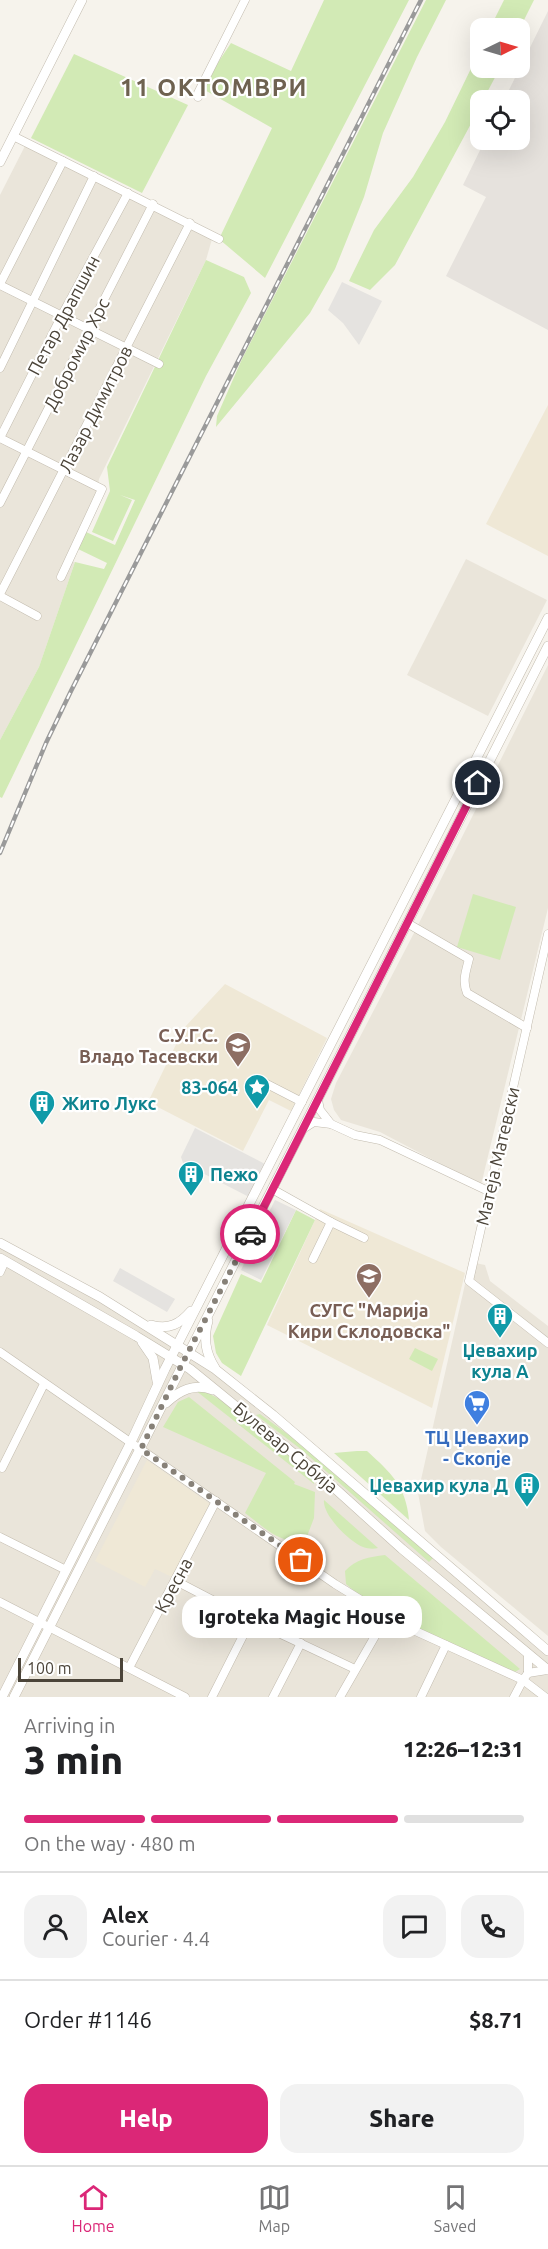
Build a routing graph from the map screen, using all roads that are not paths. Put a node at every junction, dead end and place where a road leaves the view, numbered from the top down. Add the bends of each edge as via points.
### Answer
1 (82, 0) edge
2 (245, 0) edge
3 (198, 97) dead end
4 (13, 136) junction
5 (63, 161) junction
6 (0, 162) edge
7 (94, 176) junction
8 (128, 193) junction
9 (153, 204) junction
10 (190, 223) junction
11 (219, 239) dead end
12 (0, 284) edge
13 (33, 302) junction
14 (61, 317) junction
15 (89, 330) junction
16 (127, 348) junction
17 (159, 364) dead end
18 (0, 368) edge
19 (0, 438) edge
20 (26, 451) junction
21 (64, 470) junction
22 (0, 503) edge
23 (61, 577) dead end
24 (0, 595) edge
25 (37, 616) dead end
26 (548, 618) edge
27 (547, 650) edge
28 (407, 923) junction
29 (548, 934) edge
30 (527, 1028) junction
31 (265, 1083) dead end
32 (318, 1100) junction
33 (302, 1102) junction
34 (331, 1124) junction
35 (303, 1129) junction
36 (272, 1189) junction
37 (488, 1191) junction
38 (331, 1222) junction
39 (364, 1238) dead end
40 (0, 1243) edge
41 (313, 1259) dead end
42 (3, 1260) edge
43 (0, 1272) edge
44 (201, 1300) junction
45 (212, 1308) junction
46 (144, 1323) junction
47 (136, 1335) junction
48 (548, 1343) edge
49 (178, 1344) junction
50 (189, 1351) junction
51 (0, 1353) edge
52 (171, 1357) junction
53 (182, 1364) junction
54 (215, 1369) junction
55 (44, 1384) junction
56 (157, 1385) junction
57 (222, 1394) junction
58 (162, 1406) junction
59 (139, 1427) junction
60 (118, 1434) junction
61 (131, 1443) junction
62 (141, 1449) junction
63 (2, 1468) dead end
64 (216, 1501) junction
65 (0, 1537) edge
66 (66, 1570) junction
67 (176, 1581) junction
68 (0, 1602) edge
69 (386, 1617) junction
70 (251, 1620) junction
71 (40, 1622) junction
72 (49, 1627) junction
73 (302, 1643) junction
74 (447, 1645) junction
75 (548, 1651) edge
76 (528, 1654) junction
77 (129, 1668) junction
78 (355, 1669) junction
79 (548, 1670) edge
80 (525, 1677) junction
81 (2, 1697) edge
82 (14, 1697) edge
83 (185, 1697) edge
84 (212, 1697) edge
85 (273, 1697) edge
86 (340, 1697) edge
87 (421, 1697) edge
88 (514, 1697) edge
89 (545, 1697) edge

1 - 4 street
2 - 3 street
4 - 5 street
4 - 6 street
5 - 7 street
5 - 12 street
7 - 8 street
7 - 13 street
8 - 9 street
8 - 14 street, Петар Драпшин
9 - 10 street
9 - 15 street, Добромир Хрс
10 - 11 street
10 - 16 street, Лазар Димитров
12 - 13 street
13 - 14 street
13 - 18 street
14 - 15 street
14 - 19 street, Петар Драпшин
15 - 16 street
15 - 20 street, Добромир Хрс
16 - 17 street
16 - 21 street, Лазар Димитров
19 - 20 street
20 - 21 street
20 - 22 street, Добромир Хрс
21 - 23 street via 102,489
21 - 24 street, Лазар Димитров
24 - 25 street
26 - 33 street
27 - 28 street
28 - 30 street via 469,958 464,976 467,993
28 - 32 street
29 - 30 street, Матеја Матевски
30 - 37 street, Матеја Матевски
31 - 33 street
32 - 34 street via 320,1110
32 - 35 street
33 - 44 street
34 - 35 street via 314,1122
34 - 37 street via 392,1145
35 - 36 street
36 - 38 street
36 - 45 street
37 - 48 street, Матеја Матевски via 469,1281
38 - 39 street
38 - 41 street
40 - 46 street, Булевар Србија
42 - 43 street
42 - 47 street, Булевар Србија
44 - 46 street via 173,1326 162,1328
44 - 49 street
45 - 50 street
45 - 54 street via 205,1334
46 - 49 street, Булевар Србија
47 - 52 street, Булевар Србија
47 - 56 street via 153,1358
49 - 50 street, Булевар Србија
49 - 52 street
50 - 53 street
50 - 54 street, Булевар Србија
51 - 55 street
52 - 53 street, Булевар Србија
52 - 56 street
53 - 57 street, Булевар Србија
53 - 58 street
54 - 75 street, Булевар Србија
55 - 60 street
55 - 63 street
56 - 59 street
57 - 58 street via 192,1387
57 - 76 street, Булевар Србија
58 - 62 street
59 - 60 street
59 - 61 street
60 - 61 street
61 - 62 street
61 - 66 street
62 - 64 street
62 - 72 street
64 - 67 street, Кресна
64 - 69 street
65 - 66 street
66 - 71 street
67 - 70 street
67 - 77 street, Кресна
68 - 71 street
69 - 74 street
69 - 78 street
70 - 73 street
70 - 84 street
71 - 72 street
71 - 81 street
72 - 77 street
72 - 82 street
73 - 78 street
73 - 85 street
74 - 80 street
74 - 87 street
76 - 79 street, Булевар Србија
76 - 80 street
77 - 83 street
78 - 86 street
79 - 80 street
80 - 88 street
80 - 89 street

